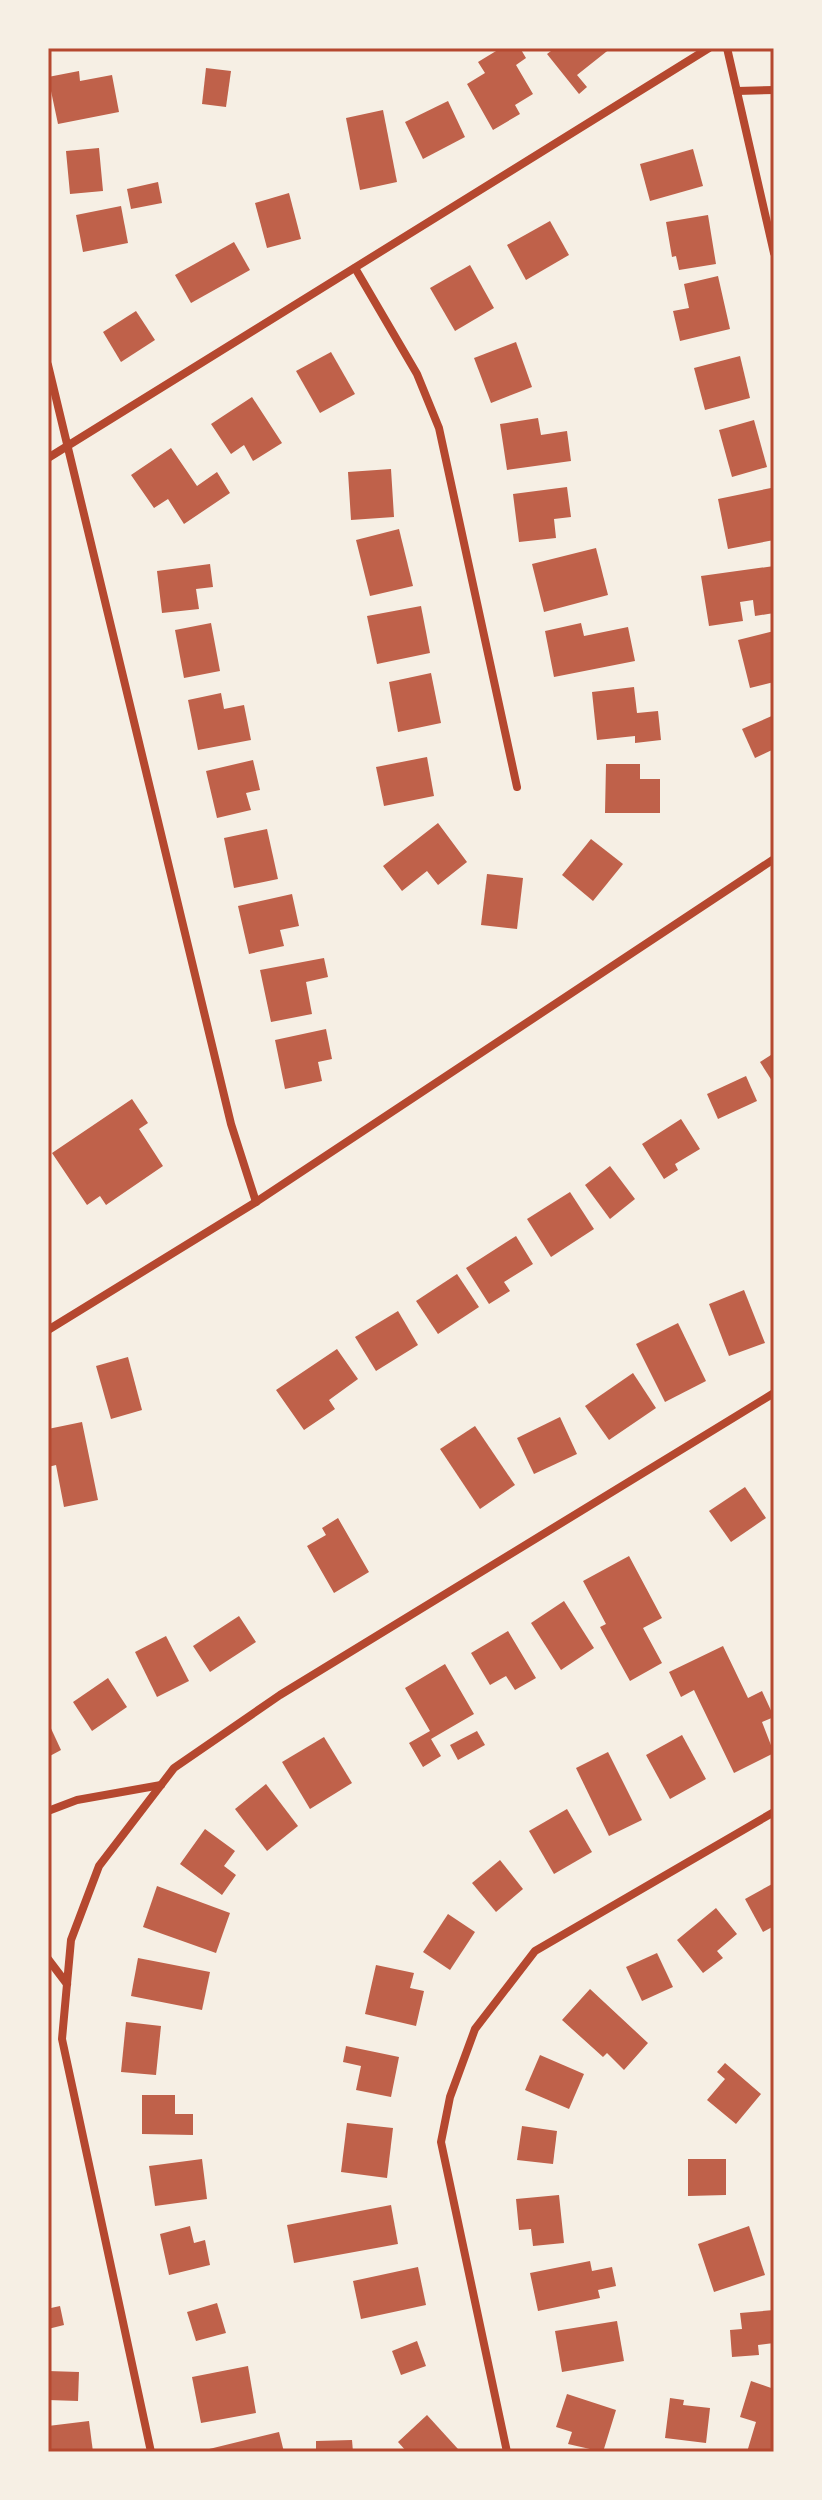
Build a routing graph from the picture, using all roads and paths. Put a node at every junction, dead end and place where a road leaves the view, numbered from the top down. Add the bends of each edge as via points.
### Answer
1 (709, 48) edge
2 (727, 48) edge
3 (774, 90) edge
4 (737, 91) junction
5 (774, 253) edge
6 (355, 268) junction
7 (48, 365) edge
8 (67, 447) junction
9 (48, 458) edge
10 (517, 787) dead end
11 (774, 859) edge
12 (256, 1202) junction
13 (48, 1330) edge
14 (774, 1393) edge
15 (162, 1784) junction
16 (48, 1811) edge
17 (774, 1812) edge
18 (48, 1959) edge
19 (67, 1985) junction
20 (151, 2452) edge
21 (507, 2452) edge

1 - 6 street
2 - 4 street
3 - 4 street
4 - 5 street
6 - 8 street
6 - 10 street via 417,374 439,428
7 - 8 street
8 - 9 street
8 - 12 street via 231,1124
11 - 12 street
12 - 13 street
14 - 15 street via 280,1695 174,1768
15 - 16 street via 77,1800
15 - 19 street via 99,1866 71,1940
17 - 21 street via 535,1951 475,2029 450,2097 441,2142
18 - 19 street
19 - 20 street via 62,2039

